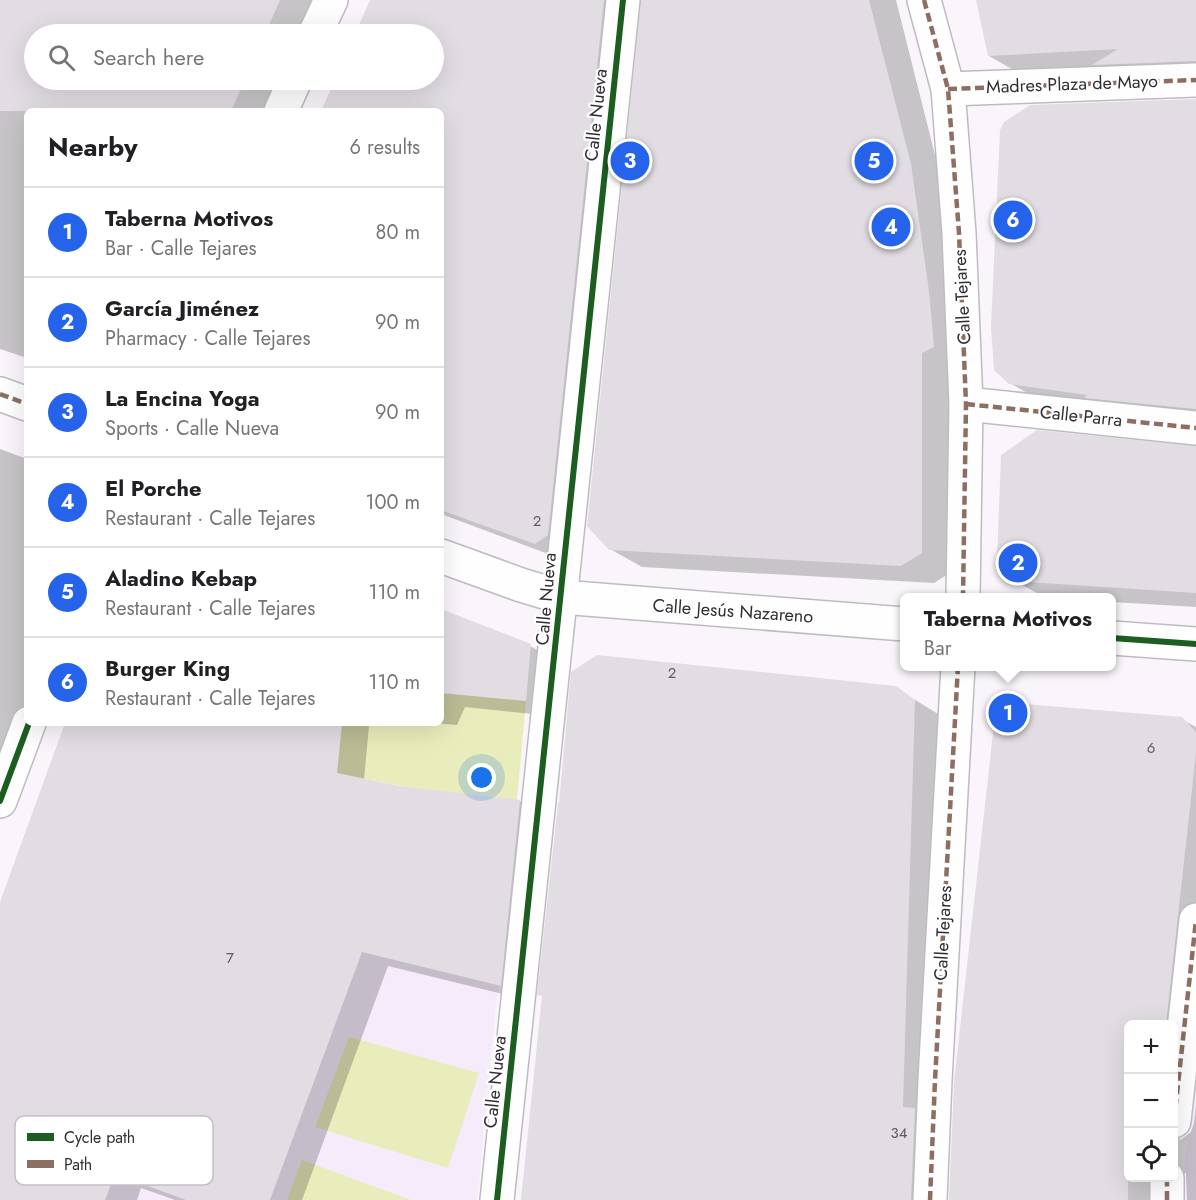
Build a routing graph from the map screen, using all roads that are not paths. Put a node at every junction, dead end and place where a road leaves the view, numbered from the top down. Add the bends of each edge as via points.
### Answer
1 (331, 0) edge
2 (623, 0) edge
3 (924, 0) edge
4 (320, 24) edge
5 (1196, 80) edge
6 (948, 89) junction
7 (290, 90) edge
8 (282, 108) edge
9 (0, 394) edge
10 (24, 404) edge
11 (966, 405) junction
12 (1196, 428) edge
13 (444, 557) edge
14 (963, 593) edge
15 (561, 597) junction
16 (900, 624) edge
17 (1116, 638) edge
18 (1196, 644) edge
19 (958, 671) edge
20 (28, 726) edge
21 (0, 801) edge
22 (1196, 920) edge
23 (1178, 1077) edge
24 (1167, 1182) edge
25 (497, 1200) edge
26 (930, 1200) edge
27 (1167, 1200) edge

1 - 4 street
2 - 15 street, Calle Nueva
3 - 6 street, Calle Tejares
5 - 6 street, Madres Plaza de Mayo
6 - 11 street, Calle Tejares
7 - 8 street
9 - 10 street
11 - 12 street, Calle Parra
11 - 14 street, Calle Tejares
13 - 15 street, Calle Jesús Nazareno
15 - 16 street, Calle Jesús Nazareno
15 - 25 street, Calle Nueva
17 - 18 street
19 - 26 street, Calle Tejares
20 - 21 street
22 - 23 street
24 - 27 street

